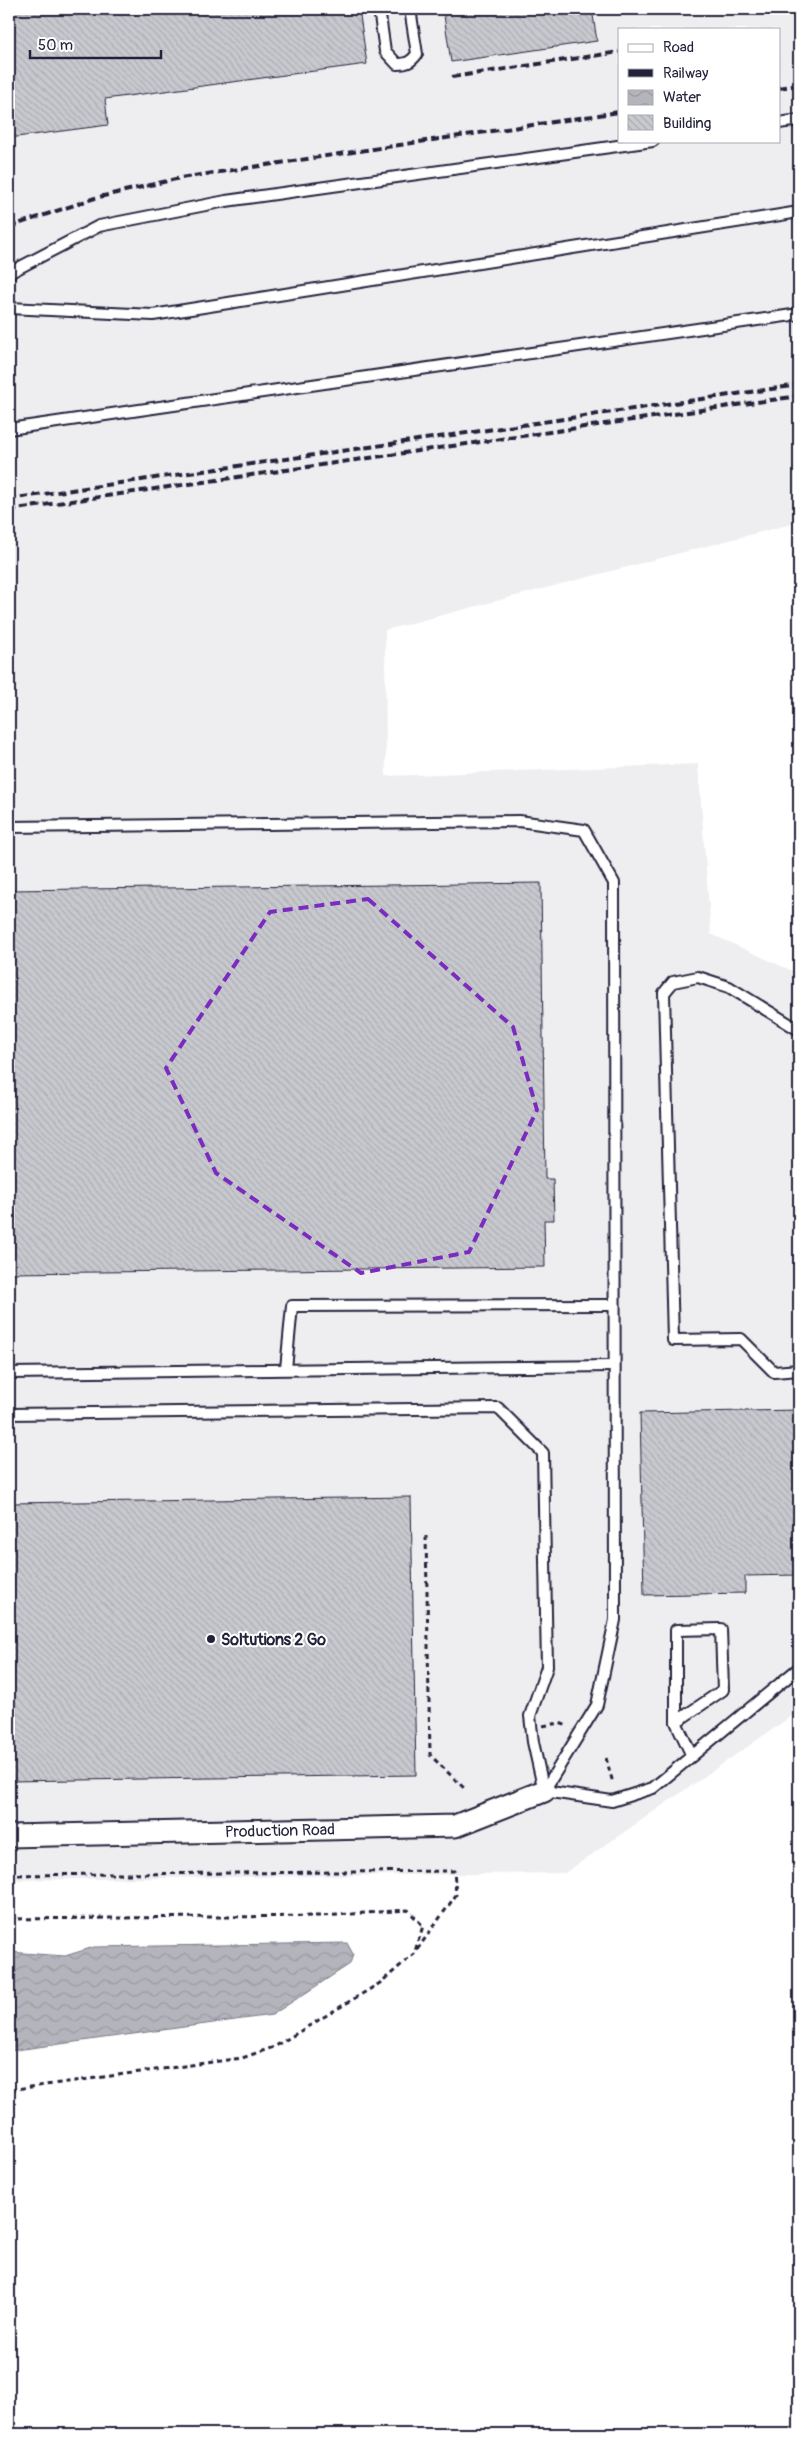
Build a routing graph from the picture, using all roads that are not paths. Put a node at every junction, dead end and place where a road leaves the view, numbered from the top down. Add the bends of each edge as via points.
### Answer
1 (379, 9) edge
2 (410, 9) edge
3 (799, 120) edge
4 (780, 123) edge
5 (645, 142) edge
6 (799, 212) edge
7 (9, 273) edge
8 (9, 308) edge
9 (799, 314) edge
10 (9, 429) edge
11 (9, 827) edge
12 (799, 1030) edge
13 (613, 1306) junction
14 (613, 1366) junction
15 (286, 1369) junction
16 (799, 1370) edge
17 (9, 1373) edge
18 (9, 1414) edge
19 (799, 1668) edge
20 (676, 1722) junction
21 (692, 1756) junction
22 (544, 1792) junction
23 (9, 1836) edge

1 - 2 lane via 384,51 397,64 412,61 417,54
3 - 4 lane
5 - 7 lane via 226,200 118,222 99,226
6 - 8 lane via 153,315
9 - 10 lane
11 - 13 lane via 519,821 584,830 614,883
12 - 16 lane via 729,987 698,978 673,982 664,993 673,1340 741,1339 774,1372
13 - 14 lane
13 - 15 lane via 292,1306
14 - 15 lane
14 - 22 lane via 615,1620 597,1705
15 - 17 lane
18 - 22 lane via 498,1408 543,1452 547,1667 530,1716
19 - 21 lane
20 - 20 lane via 723,1690 721,1629 676,1630
20 - 21 lane
21 - 22 lane via 652,1788 612,1801
22 - 23 street, Production Road via 455,1826

